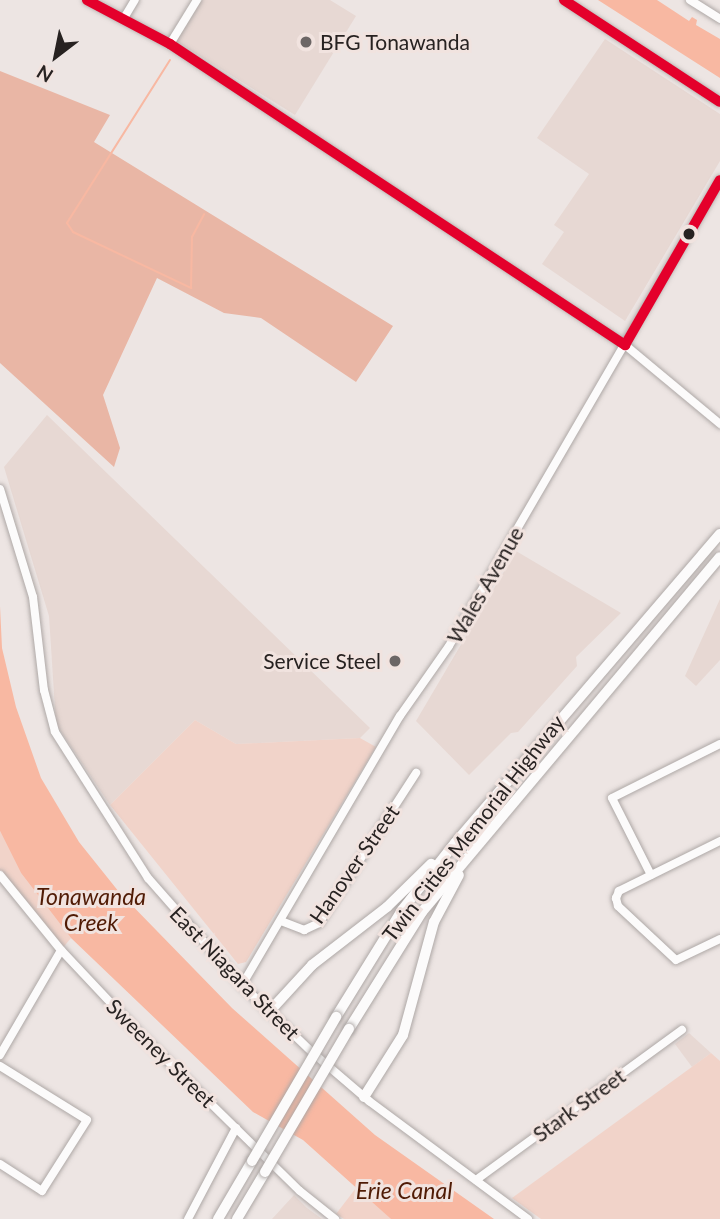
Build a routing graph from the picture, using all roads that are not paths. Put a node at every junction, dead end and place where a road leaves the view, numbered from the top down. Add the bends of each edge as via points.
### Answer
1 (87, 0) edge
2 (135, 0) edge
3 (197, 0) edge
4 (564, 0) edge
5 (690, 0) edge
6 (124, 18) junction
7 (720, 19) edge
8 (170, 44) junction
9 (720, 102) edge
10 (720, 180) edge
11 (625, 345) junction
12 (720, 425) edge
13 (0, 489) edge
14 (720, 534) edge
15 (720, 557) edge
16 (720, 744) edge
17 (416, 773) dead end
18 (458, 839) junction
19 (720, 841) edge
20 (475, 848) junction
21 (0, 875) edge
22 (651, 876) junction
23 (281, 921) junction
24 (720, 939) edge
25 (61, 950) junction
26 (242, 985) junction
27 (269, 1012) junction
28 (682, 1030) dead end
29 (1, 1052) edge
30 (0, 1066) edge
31 (364, 1097) junction
32 (236, 1128) junction
33 (0, 1164) edge
34 (475, 1180) junction
35 (188, 1219) edge
36 (218, 1219) edge
37 (237, 1219) edge
38 (335, 1219) edge
39 (528, 1219) edge

1 - 6 street
2 - 6 street
3 - 8 street
4 - 9 street
5 - 7 street
6 - 8 street
8 - 11 street
10 - 11 street, Wales Avenue
11 - 12 street
11 - 23 street, Wales Avenue
13 - 26 street, East Niagara Street via 33,597 44,690 55,732 148,878
14 - 18 main road, Twin Cities Memorial Highway
15 - 20 main road, Twin Cities Memorial Highway
16 - 22 street via 612,798
17 - 23 street, Hanover Street via 319,923 304,930
18 - 27 main road via 387,907 312,965
18 - 36 main road, Twin Cities Memorial Highway, bridge via 402,910
19 - 22 street
20 - 31 main road via 434,922 404,1035
20 - 37 main road, Twin Cities Memorial Highway, bridge via 422,912
21 - 25 street, Sweeney Street
22 - 24 street via 619,891 618,906 676,960
23 - 26 street, Wales Avenue
25 - 29 street
25 - 32 street, Sweeney Street
26 - 27 street, East Niagara Street
27 - 31 street, East Niagara Street
28 - 34 street, Stark Street
30 - 33 street via 87,1120 42,1191
31 - 34 street, East Niagara Street
32 - 35 street
32 - 38 street, Sweeney Street
34 - 39 street, East Niagara Street

